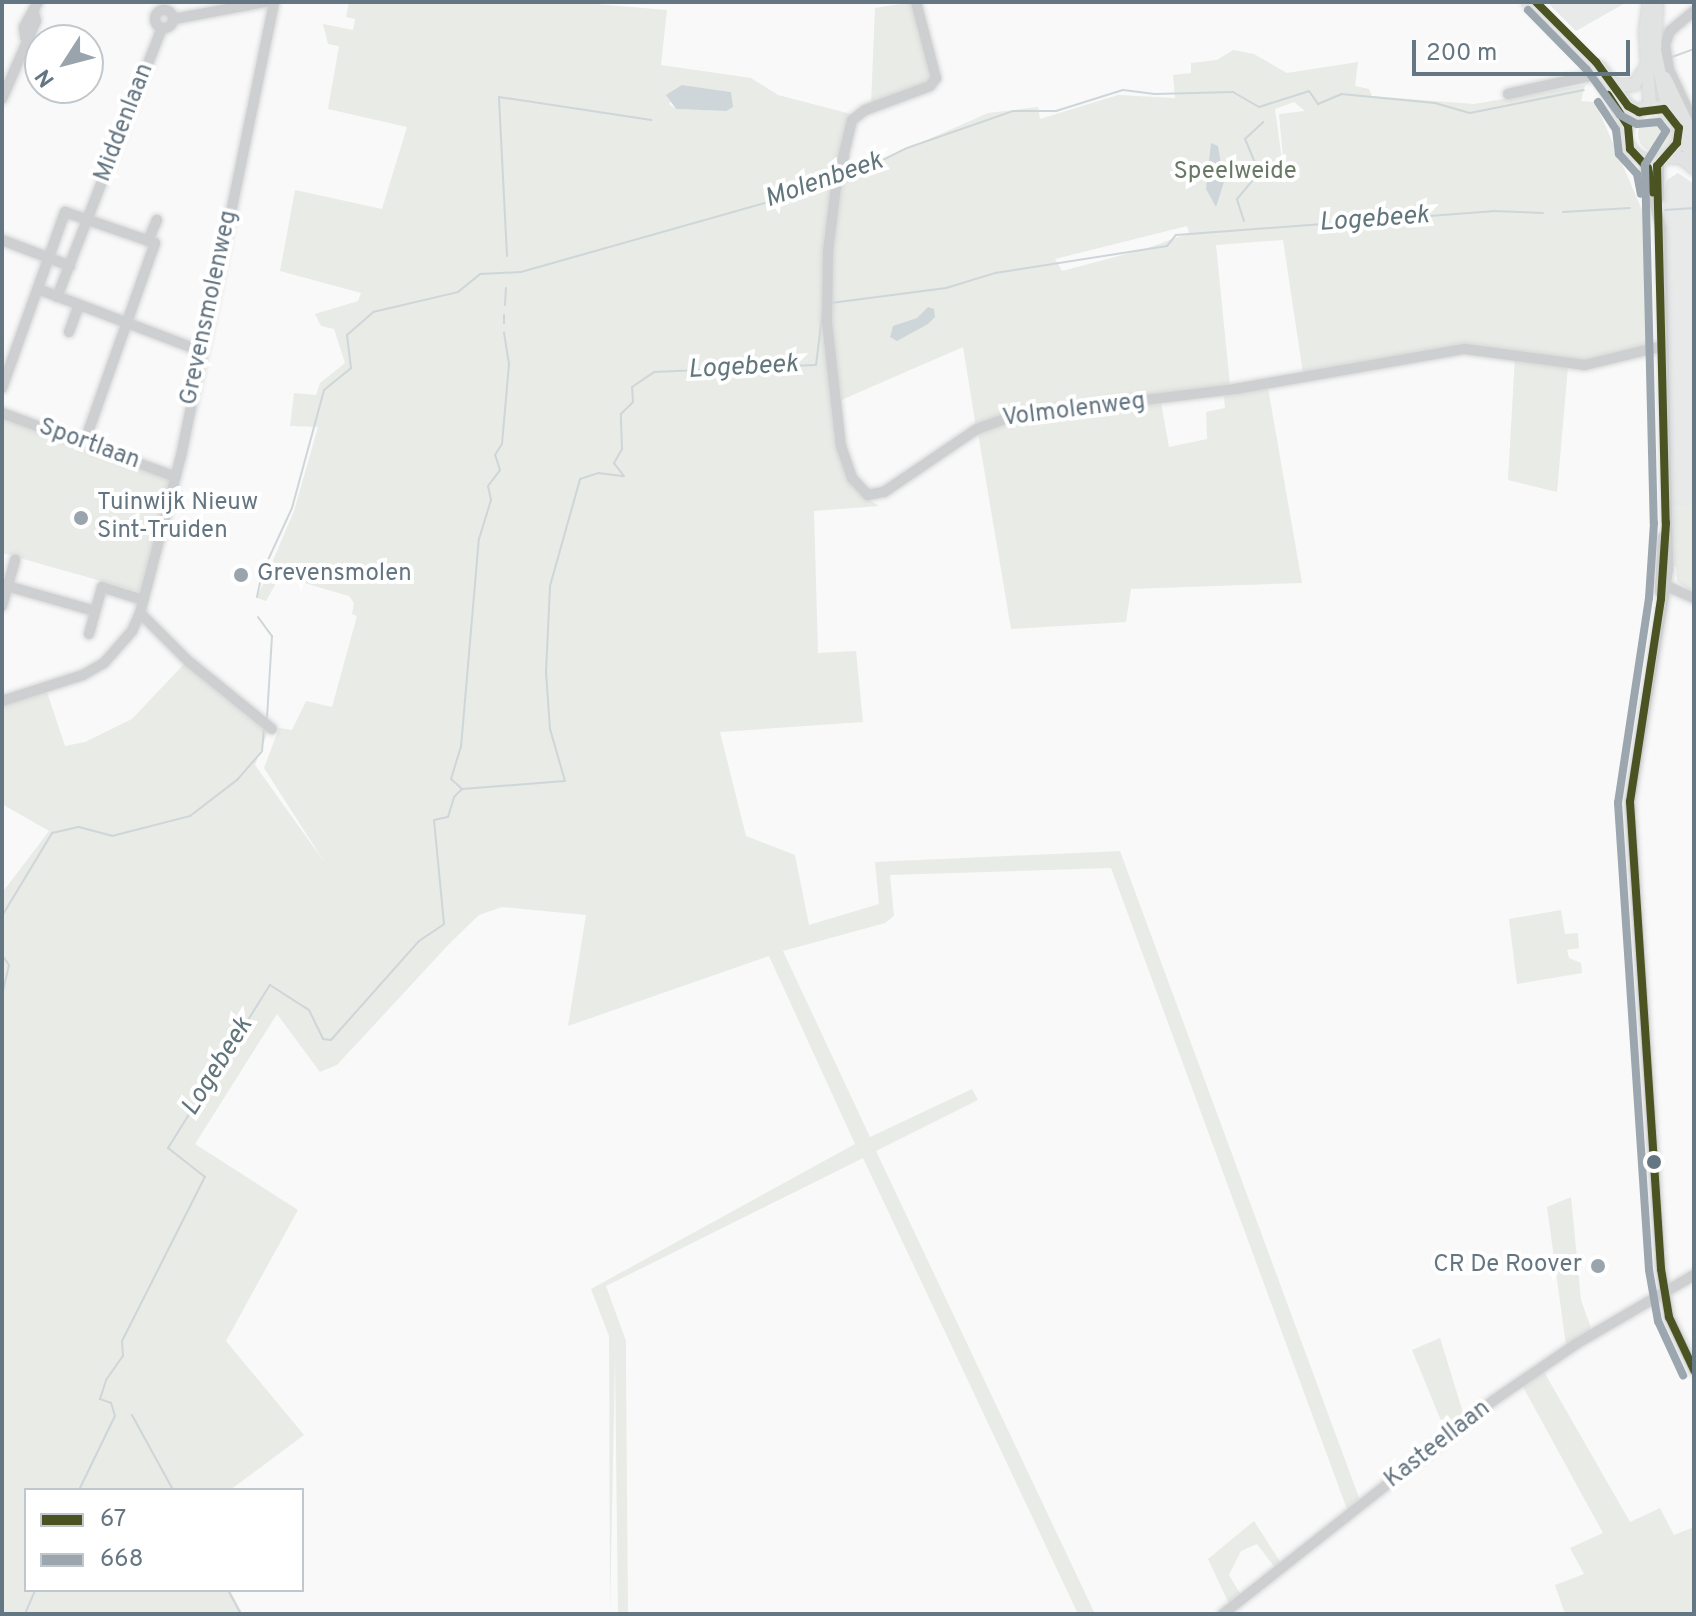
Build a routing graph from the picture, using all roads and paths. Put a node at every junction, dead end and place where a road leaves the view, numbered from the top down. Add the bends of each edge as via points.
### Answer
1 (150, 2) edge
2 (265, 2) edge
3 (274, 2) edge
4 (916, 2) edge
5 (1528, 2) edge
6 (1536, 2) edge
7 (1649, 2) edge
8 (1657, 2) edge
9 (36, 7) edge
10 (1694, 11) edge
11 (157, 13) junction
12 (174, 19) junction
13 (1656, 20) junction
14 (162, 28) junction
15 (1670, 31) junction
16 (1656, 36) junction
17 (1647, 66) junction
18 (1601, 74) junction
19 (1613, 85) junction
20 (1508, 94) dead end
21 (2, 99) edge
22 (1644, 110) junction
23 (1668, 111) junction
24 (1694, 123) edge
25 (1628, 126) junction
26 (1679, 138) junction
27 (1694, 138) edge
28 (1694, 154) edge
29 (1662, 160) junction
30 (1644, 162) junction
31 (1694, 168) edge
32 (1658, 208) junction
33 (88, 218) junction
34 (157, 220) dead end
35 (2, 240) edge
36 (148, 241) junction
37 (50, 257) junction
38 (70, 266) junction
39 (38, 289) junction
40 (57, 297) junction
41 (79, 305) junction
42 (129, 324) junction
43 (69, 332) dead end
44 (1663, 346) junction
45 (199, 350) junction
46 (2, 388) edge
47 (2, 413) edge
48 (84, 443) junction
49 (176, 477) junction
50 (15, 560) dead end
51 (1663, 583) junction
52 (7, 586) junction
53 (1694, 598) edge
54 (143, 600) junction
55 (2, 606) edge
56 (95, 611) junction
57 (140, 613) junction
58 (89, 634) dead end
59 (2, 701) edge
60 (272, 729) dead end
61 (1694, 1275) edge
62 (1664, 1293) junction
63 (1694, 1370) edge
64 (1223, 1614) edge

1 - 11 street
2 - 12 street
3 - 45 street, Grevensmolenweg via 258,99
4 - 44 street, Volmolenweg via 934,83 857,115 837,181 826,281 828,340 845,460 857,487 872,495 977,429 1012,416 1235,389 1465,349 1585,365
5 - 18 main road
6 - 18 main road
7 - 17 main road
8 - 13 main road
9 - 21 street via 36,21
10 - 15 street
11 - 12 street via 168,10
11 - 14 street
12 - 14 street
13 - 15 street
13 - 16 main road
14 - 33 street, Middenlaan
15 - 24 street via 1665,45 1669,70
16 - 23 main road
16 - 27 main road via 1667,83
17 - 19 main road via 1634,85
17 - 22 main road
18 - 19 main road
18 - 20 street
18 - 25 main road
19 - 22 main road via 1628,106
22 - 23 main road
22 - 25 main road
23 - 26 main road via 1676,120
25 - 30 main road via 1630,149
26 - 28 main road
26 - 29 main road
29 - 30 main road
29 - 31 main road via 1682,158
29 - 32 street
30 - 32 street
32 - 44 street
33 - 36 street
33 - 37 street via 65,212
33 - 38 street, Middenlaan
34 - 36 street
35 - 37 street
36 - 42 street via 157,249
37 - 38 street
37 - 39 street
38 - 40 street, Middenlaan
39 - 40 street
39 - 46 street
40 - 41 street
41 - 42 street
41 - 43 street
42 - 45 street
42 - 48 street
44 - 51 street
45 - 49 street, Grevensmolenweg
47 - 48 street, Sportlaan
48 - 49 street, Sportlaan
49 - 54 street, Grevensmolenweg
50 - 52 street
51 - 53 street
51 - 62 street via 1630,802
52 - 55 street
52 - 56 street
54 - 56 street via 102,587
54 - 57 street, Grevensmolenweg
56 - 58 street
57 - 59 street, Grevensmolenweg via 132,631 104,663
57 - 60 street via 188,661
61 - 62 street, Kasteellaan
62 - 63 street
62 - 64 street, Kasteellaan via 1494,1400

